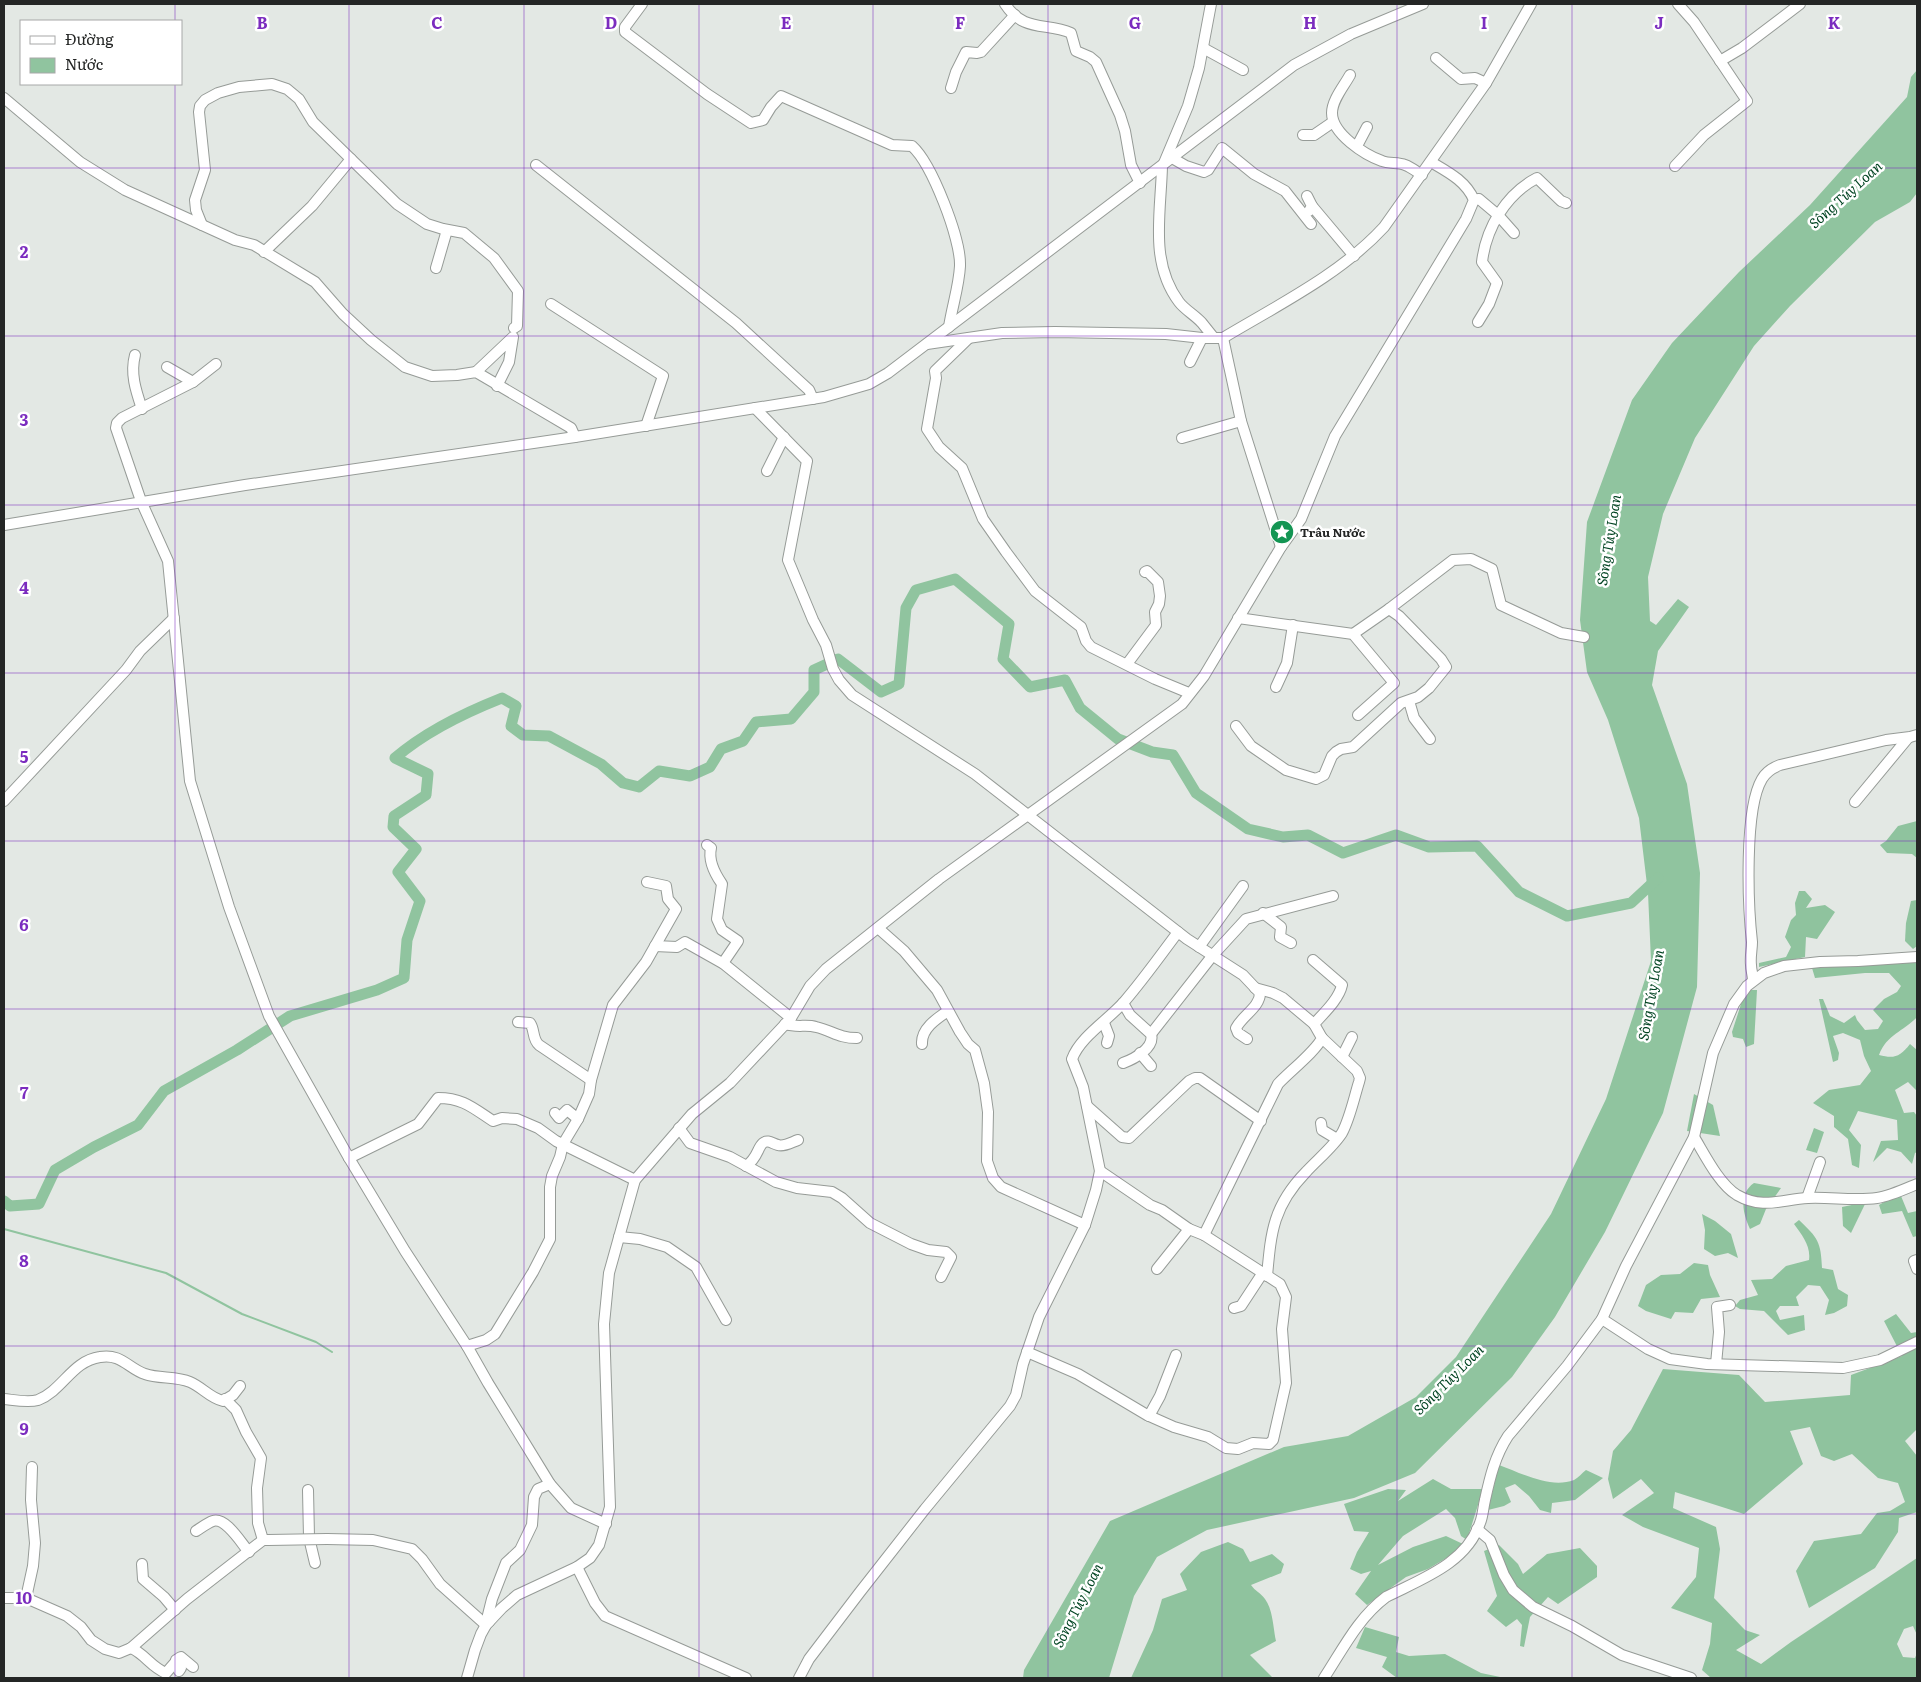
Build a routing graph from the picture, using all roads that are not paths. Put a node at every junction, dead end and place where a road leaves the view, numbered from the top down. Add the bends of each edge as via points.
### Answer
1 (642, 4) edge
2 (1005, 4) edge
3 (1211, 4) edge
4 (1423, 4) edge
5 (1531, 4) edge
6 (1678, 4) edge
7 (1800, 4) edge
8 (1403, 7) edge
9 (1016, 15) junction
10 (1203, 48) junction
11 (1436, 58) dead end
12 (1720, 61) junction
13 (1243, 70) dead end
14 (1350, 75) dead end
15 (1486, 83) junction
16 (952, 88) dead end
17 (4, 98) edge
18 (1333, 122) junction
19 (1367, 127) dead end
20 (1303, 135) dead end
21 (1357, 146) junction
22 (1172, 158) junction
23 (351, 159) junction
24 (1431, 162) junction
25 (536, 165) dead end
26 (1162, 166) junction
27 (1675, 166) dead end
28 (1422, 175) junction
29 (1140, 183) junction
30 (1307, 196) dead end
31 (1474, 200) junction
32 (1566, 204) dead end
33 (1312, 206) junction
34 (1498, 215) junction
35 (202, 225) junction
36 (447, 230) junction
37 (1514, 233) dead end
38 (264, 252) junction
39 (1354, 256) junction
40 (436, 268) dead end
41 (551, 304) dead end
42 (1478, 322) dead end
43 (949, 327) junction
44 (503, 328) dead end
45 (513, 332) junction
46 (969, 338) junction
47 (1202, 338) junction
48 (1218, 338) junction
49 (926, 344) junction
50 (135, 355) dead end
51 (1190, 362) dead end
52 (216, 364) dead end
53 (167, 366) dead end
54 (476, 372) junction
55 (192, 382) junction
56 (497, 386) junction
57 (813, 399) junction
58 (755, 408) junction
59 (142, 409) junction
60 (1241, 422) junction
61 (646, 426) junction
62 (575, 437) junction
63 (784, 438) junction
64 (1182, 438) dead end
65 (767, 471) dead end
66 (141, 501) junction
67 (4, 525) edge
68 (1281, 547) junction
69 (1146, 572) dead end
70 (1389, 609) junction
71 (174, 618) junction
72 (1238, 618) junction
73 (1293, 625) junction
74 (1353, 634) junction
75 (1584, 637) dead end
76 (1127, 664) junction
77 (1276, 687) dead end
78 (1189, 694) junction
79 (1409, 701) junction
80 (1358, 715) dead end
81 (1236, 726) dead end
82 (1913, 736) edge
83 (1430, 739) dead end
84 (4, 801) edge
85 (1855, 802) dead end
86 (1028, 816) junction
87 (706, 845) dead end
88 (647, 882) dead end
89 (1243, 886) dead end
90 (1334, 896) dead end
91 (1263, 913) junction
92 (878, 928) junction
93 (1178, 932) junction
94 (1291, 943) dead end
95 (655, 946) junction
96 (1199, 947) junction
97 (1213, 956) junction
98 (1917, 957) edge
99 (1313, 960) dead end
100 (723, 963) junction
101 (1754, 980) junction
102 (1255, 988) junction
103 (1123, 1003) junction
104 (948, 1011) junction
105 (788, 1021) junction
106 (518, 1022) dead end
107 (1104, 1023) junction
108 (1314, 1024) junction
109 (1152, 1034) junction
110 (1352, 1037) dead end
111 (858, 1038) dead end
112 (1322, 1038) junction
113 (1247, 1039) dead end
114 (1107, 1042) dead end
115 (922, 1044) dead end
116 (1140, 1053) junction
117 (1342, 1058) junction
118 (1122, 1063) dead end
119 (1151, 1066) dead end
120 (591, 1080) junction
121 (1087, 1106) junction
122 (555, 1113) dead end
123 (578, 1119) junction
124 (1260, 1121) junction
125 (1321, 1123) dead end
126 (679, 1128) junction
127 (1694, 1137) junction
128 (1337, 1139) junction
129 (798, 1140) dead end
130 (563, 1144) junction
131 (349, 1158) junction
132 (1820, 1162) dead end
133 (746, 1166) junction
134 (1100, 1170) junction
135 (635, 1180) junction
136 (1917, 1184) edge
137 (1807, 1198) junction
138 (1085, 1226) junction
139 (1189, 1229) junction
140 (1204, 1235) junction
141 (619, 1236) junction
142 (1917, 1260) edge
143 (1917, 1269) edge
144 (1156, 1270) dead end
145 (1265, 1275) junction
146 (942, 1277) dead end
147 (1730, 1305) dead end
148 (1234, 1308) dead end
149 (1602, 1319) junction
150 (726, 1320) dead end
151 (1917, 1342) edge
152 (467, 1346) junction
153 (1027, 1352) junction
154 (1176, 1355) dead end
155 (1716, 1364) junction
156 (240, 1386) dead end
157 (4, 1399) edge
158 (226, 1400) junction
159 (1149, 1416) junction
160 (32, 1468) dead end
161 (550, 1484) junction
162 (308, 1490) dead end
163 (606, 1524) junction
164 (1477, 1529) junction
165 (196, 1531) dead end
166 (266, 1540) junction
167 (248, 1552) junction
168 (315, 1563) dead end
169 (142, 1564) dead end
170 (577, 1568) junction
171 (4, 1598) edge
172 (26, 1598) junction
173 (175, 1610) junction
174 (488, 1623) junction
175 (131, 1648) junction
176 (176, 1660) junction
177 (154, 1667) junction
178 (193, 1667) dead end
179 (179, 1671) dead end
180 (154, 1678) edge
181 (467, 1678) edge
182 (746, 1678) edge
183 (799, 1678) edge
184 (1324, 1678) edge
185 (1691, 1678) edge

1 - 43 street via 625,27 625,32 706,94 751,123 763,120 781,96 892,145 912,146 918,152 930,172 957,238 960,264
2 - 9 street
3 - 10 street
4 - 8 street
5 - 15 street
6 - 12 street
7 - 12 street
8 - 22 street via 1294,65
9 - 16 street via 981,52 966,52
9 - 29 street via 1030,24 1071,32 1076,52 1096,62 1120,115 1131,165
10 - 13 street
10 - 26 street via 1188,106
11 - 15 street via 1461,80 1475,78
12 - 27 street via 1746,103 1704,135
14 - 18 street via 1336,99
15 - 24 street
17 - 35 street via 80,162 125,190
18 - 20 street via 1314,135
18 - 21 street via 1342,135
19 - 21 street
21 - 28 street via 1384,162 1405,165
22 - 26 street
22 - 33 street via 1204,172 1222,148 1254,174 1285,192 1309,220
23 - 35 street via 313,122 287,89 272,84 218,93 205,100 199,112 204,170 195,200
23 - 36 street via 410,214
23 - 38 street via 312,206
24 - 28 street
24 - 31 street via 1456,177
25 - 57 street via 736,323 809,390
26 - 29 street
26 - 48 street via 1158,246 1162,269 1180,304
28 - 39 street via 1384,227
29 - 43 street
30 - 33 street
31 - 34 street via 1479,199
31 - 68 street via 1466,219 1335,436 1301,519
32 - 34 street via 1537,178 1519,191
33 - 39 street
34 - 37 street
34 - 42 street via 1482,262 1497,283
35 - 38 street
36 - 40 street
36 - 45 street via 464,233 482,246 518,291 517,326
38 - 54 street via 315,282 343,314 405,367 432,376
39 - 48 street
41 - 61 street via 663,376
43 - 49 street
44 - 45 street
45 - 54 street
45 - 56 street via 509,362
46 - 47 street via 1002,333 1064,332
46 - 49 street
46 - 76 street via 934,371 936,378 927,429 939,447 962,468 983,519 1035,591 1081,628 1091,647
47 - 48 street
47 - 51 street
48 - 60 street
49 - 57 street via 869,384
50 - 59 street via 133,375
52 - 55 street
53 - 55 street
54 - 56 street
55 - 59 street
56 - 62 street via 571,428
57 - 58 street
58 - 61 street
58 - 63 street
59 - 66 street via 122,418 116,428
60 - 64 street
60 - 68 street
61 - 62 street
62 - 66 street
63 - 65 street
63 - 86 street via 807,461 788,560 839,680 852,695 952,758
66 - 67 street
66 - 71 street via 168,561
68 - 72 street
69 - 76 street via 1158,582 1160,596 1155,612 1156,625
70 - 74 street
70 - 75 street via 1453,560 1471,559 1492,569 1501,605 1561,633
70 - 79 street via 1400,616 1446,667 1429,688
71 - 84 street
71 - 131 street via 190,781 229,907 269,1016
72 - 73 street
72 - 78 street via 1204,676
73 - 74 street
73 - 77 street via 1287,664
74 - 80 street via 1394,683
76 - 78 street
78 - 86 street via 1182,704
79 - 81 street via 1401,703 1353,747 1336,752 1324,775 1319,778 1286,770 1250,746
79 - 83 street via 1414,718
82 - 85 street
82 - 101 street via 1780,765 1767,772 1752,816 1750,842 1749,923
86 - 92 street via 939,879
86 - 93 street
87 - 100 street via 711,848 711,862 722,884 717,919 722,930 738,941
88 - 95 street via 666,886 668,899 676,909
89 - 96 street
90 - 91 street
91 - 94 street via 1280,927 1280,937
91 - 97 street via 1246,919
92 - 104 street via 904,951 937,990
92 - 105 street via 826,969 810,986
93 - 96 street
93 - 103 street
95 - 100 street via 677,947 685,942
95 - 120 street via 613,1005
96 - 97 street
97 - 102 street via 1243,975
97 - 109 street
98 - 101 street via 1784,966
99 - 108 street via 1342,985 1333,1002
100 - 105 street
101 - 127 street via 1734,1004 1713,1053
102 - 108 street via 1278,995
102 - 113 street via 1260,993 1260,1000 1236,1028
103 - 107 street
103 - 109 street via 1130,1015
104 - 115 street via 928,1027
104 - 138 street via 975,1050 984,1083 988,1112 987,1161 993,1178 1001,1187
105 - 111 street via 796,1027 814,1026 842,1038
105 - 126 street via 730,1083
106 - 120 street via 530,1023 538,1045
107 - 114 street via 1109,1036
107 - 121 street via 1087,1037 1072,1059
108 - 112 street
109 - 116 street via 1152,1042
110 - 117 street
112 - 117 street
112 - 124 street via 1278,1084
116 - 118 street
116 - 119 street
117 - 128 street via 1360,1078 1344,1128
120 - 123 street via 589,1094
121 - 124 street via 1122,1137 1129,1138 1189,1081 1200,1078
121 - 134 street
122 - 123 street via 559,1118 567,1110
123 - 130 street
124 - 140 street
125 - 128 street via 1322,1130
126 - 133 street via 690,1142
126 - 135 street
127 - 137 street via 1709,1164 1738,1195 1772,1203
127 - 149 street
128 - 145 street via 1285,1198 1271,1235
129 - 133 street via 781,1146 764,1142 754,1160
130 - 131 street via 517,1119 493,1120 461,1101 438,1098 418,1124
130 - 135 street
130 - 152 street via 550,1186 550,1239 495,1334
131 - 152 street
132 - 137 street
133 - 146 street via 776,1182 832,1192 870,1224 928,1250 946,1252 951,1257
134 - 138 street
134 - 139 street
135 - 141 street
136 - 137 street via 1878,1198
138 - 153 street via 1039,1318
139 - 140 street
139 - 144 street
140 - 145 street
141 - 150 street via 667,1247 696,1267
141 - 163 street via 609,1273 604,1324 610,1494
142 - 143 street via 1914,1261
145 - 148 street via 1241,1306
145 - 159 street via 1280,1284 1286,1297 1282,1329 1286,1383 1271,1443 1253,1443 1232,1450 1208,1437
147 - 155 street via 1717,1307
149 - 155 street via 1648,1349 1670,1359
149 - 164 street via 1502,1444 1494,1462
151 - 155 street via 1880,1360 1843,1368
152 - 161 street
153 - 159 street via 1078,1374
153 - 183 street via 1010,1406 849,1606 809,1659
154 - 159 street
156 - 158 street
157 - 158 street via 37,1400 61,1385 81,1364 99,1357 111,1357 144,1374 190,1382 215,1399
158 - 166 street via 236,1410 260,1458 258,1523
160 - 172 street via 35,1542
161 - 163 street via 571,1508
161 - 174 street via 538,1489 534,1496 532,1525 520,1550 506,1563 492,1599
162 - 168 street via 309,1539
163 - 170 street via 599,1545
164 - 184 street via 1450,1564 1377,1604 1356,1628
164 - 185 street via 1490,1540 1513,1590 1533,1607 1622,1655
165 - 167 street via 221,1520
166 - 167 street
166 - 174 street, bridge via 373,1540 412,1549 440,1584
167 - 173 street
169 - 173 street via 144,1579
170 - 174 street via 517,1595
170 - 182 street via 605,1616
171 - 172 street
172 - 175 street via 67,1616 91,1640 106,1648 119,1653
173 - 175 street
174 - 181 street via 475,1650
175 - 177 street
176 - 177 street via 166,1673
176 - 178 street via 181,1657
176 - 179 street via 181,1668
177 - 180 street

